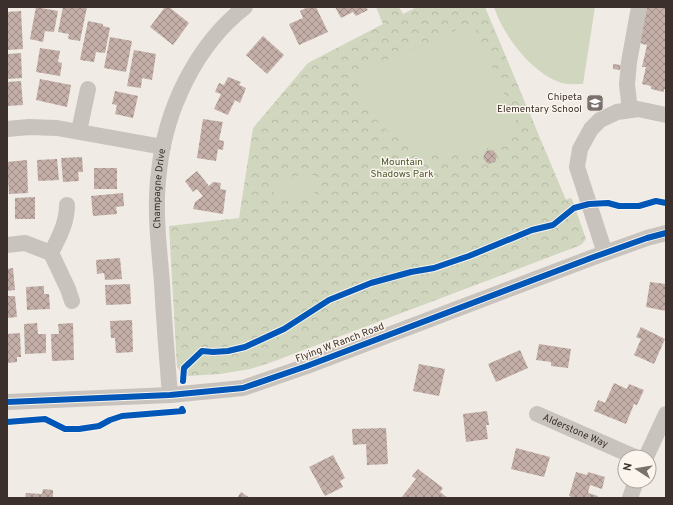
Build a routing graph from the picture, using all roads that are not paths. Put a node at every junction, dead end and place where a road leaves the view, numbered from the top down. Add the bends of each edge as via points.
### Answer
1 (245, 7) edge
2 (639, 7) edge
3 (88, 89) dead end
4 (630, 110) junction
5 (666, 115) edge
6 (7, 129) edge
7 (79, 131) junction
8 (163, 147) junction
9 (67, 205) dead end
10 (666, 233) edge
11 (7, 245) edge
12 (51, 253) junction
13 (605, 253) junction
14 (72, 301) dead end
15 (170, 395) junction
16 (7, 402) edge
17 (537, 414) dead end
18 (666, 414) edge
19 (617, 449) edge
20 (650, 449) edge

1 - 8 street, Champagne Drive via 224,26 186,80 168,125
2 - 4 street via 629,62 627,85
3 - 7 street
4 - 5 street via 638,109
4 - 13 street via 617,112 600,120 585,139 578,157 579,178
6 - 7 street via 43,127
7 - 8 street
8 - 15 street, Champagne Drive via 159,171 157,221
9 - 12 street via 67,216
10 - 13 street, Flying W Ranch Road
11 - 12 street via 25,243
12 - 14 street
13 - 15 street, Flying W Ranch Road via 272,379 243,388
15 - 16 street, Flying W Ranch Road
17 - 19 street, Alderstone Way
18 - 20 street

